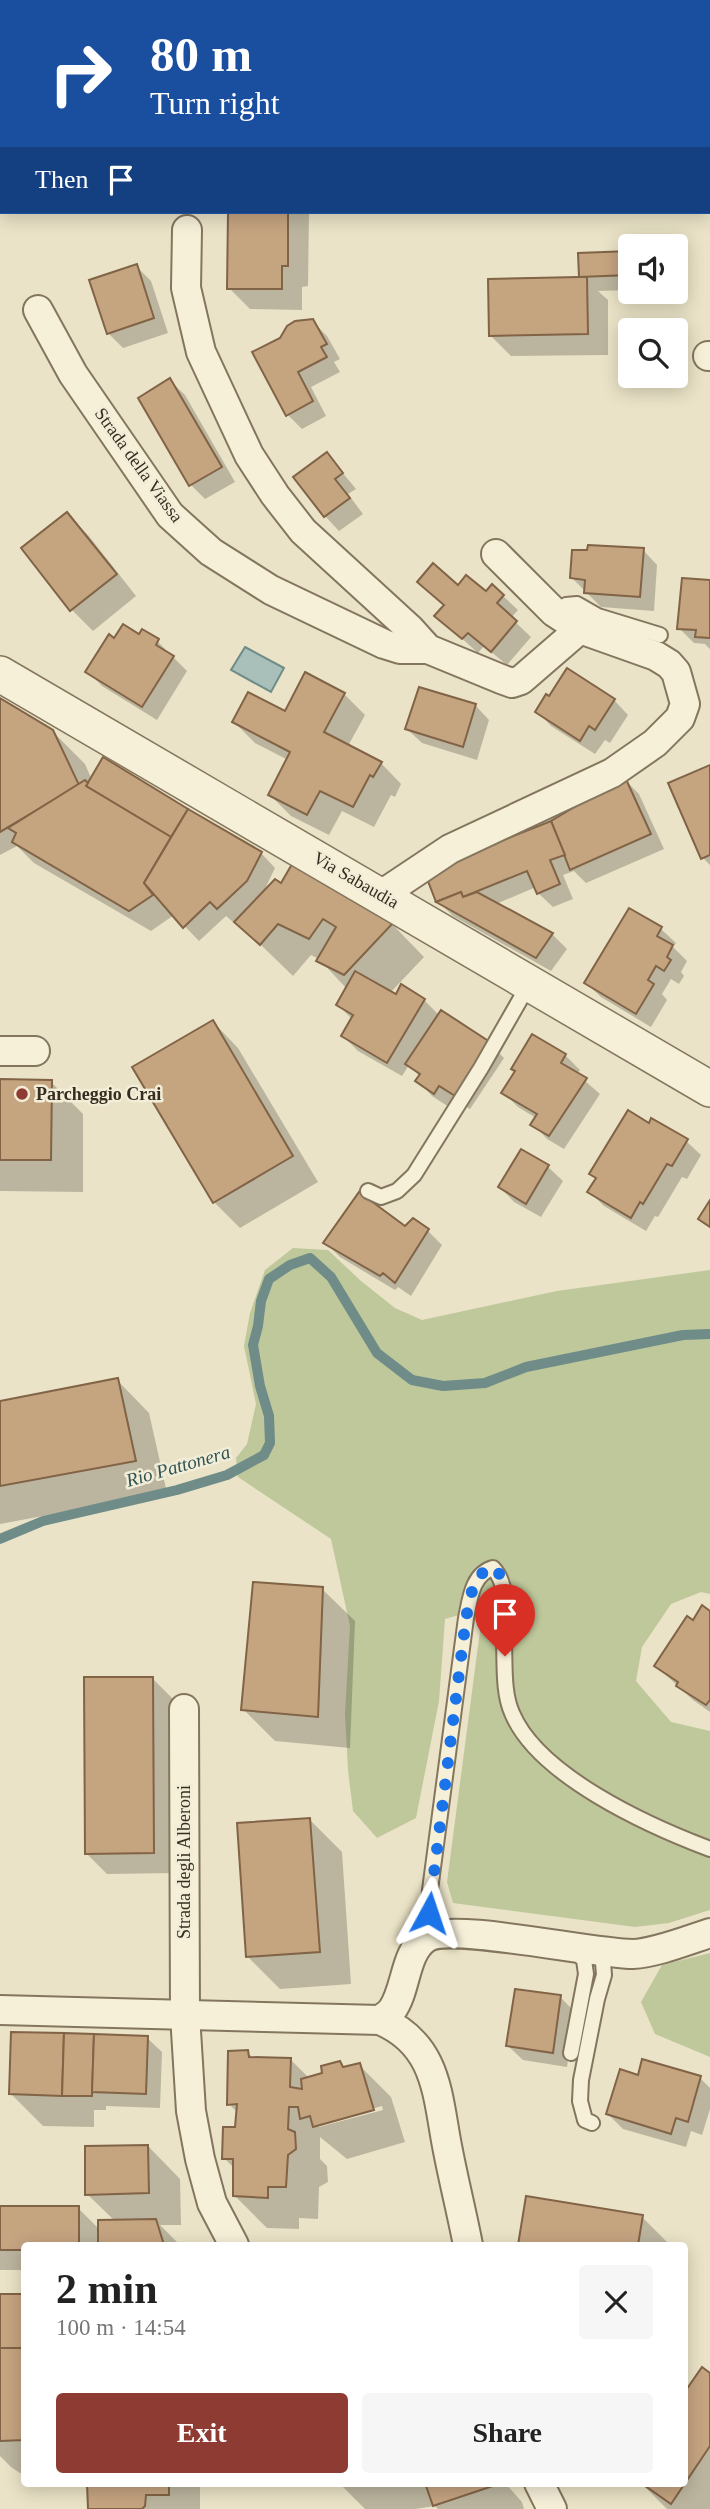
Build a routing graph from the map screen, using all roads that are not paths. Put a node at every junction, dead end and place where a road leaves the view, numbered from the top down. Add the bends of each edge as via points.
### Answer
1 (187, 230) dead end
2 (38, 310) dead end
3 (496, 554) dead end
4 (554, 612) junction
5 (580, 629) junction
6 (660, 635) dead end
7 (428, 649) junction
8 (0, 674) edge
9 (381, 895) junction
10 (529, 984) junction
11 (0, 1051) edge
12 (35, 1051) dead end
13 (710, 1089) edge
14 (369, 1191) dead end
15 (184, 1709) dead end
16 (710, 1849) edge
17 (710, 1933) edge
18 (427, 1937) junction
19 (573, 1949) junction
20 (602, 1950) junction
21 (0, 2010) edge
22 (185, 2015) junction
23 (380, 2020) junction
24 (571, 2053) dead end
25 (592, 2123) dead end
26 (232, 2242) edge
27 (467, 2242) edge

1 - 7 street, Strada della Viassa via 186,288 201,352 249,455 303,531
2 - 7 street, Strada della Viassa via 73,374 170,515 211,552 271,590 384,645
3 - 4 street
4 - 5 street
4 - 6 lane via 577,604 598,616
5 - 7 street, Strada della Viassa via 535,670 513,683
5 - 9 street via 669,664 684,693 680,718 655,743 612,773 450,849
8 - 9 street, Via Sabaudia
9 - 10 street, Via Sabaudia
10 - 13 street, Via Sabaudia
10 - 14 lane via 414,1175 397,1191 381,1197
11 - 12 street
15 - 22 street, Strada degli Alberoni
16 - 18 lane via 618,1807 538,1751 511,1712 505,1594 502,1577 493,1567 483,1571 474,1585 466,1618
17 - 20 street via 633,1954
18 - 19 street via 472,1934
18 - 23 street via 417,1948 392,2011
19 - 20 street
19 - 24 lane via 584,1960 586,1975
20 - 25 lane via 604,1975 581,2080 580,2101 586,2120
21 - 22 street
22 - 23 street
22 - 26 street, Strada degli Alberoni via 191,2110 200,2159 212,2203
23 - 27 street via 399,2028 414,2043 437,2084

